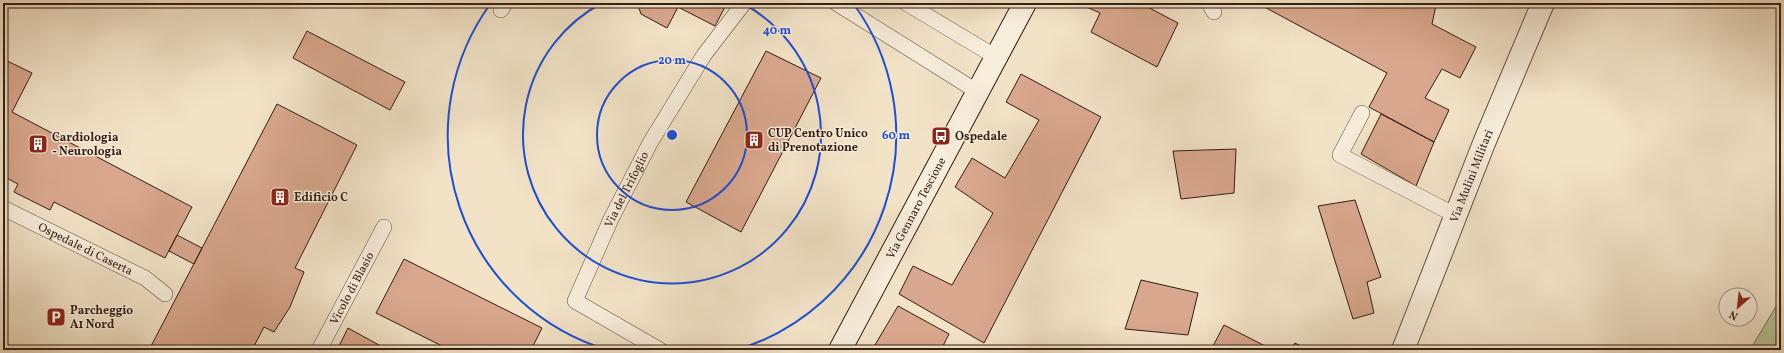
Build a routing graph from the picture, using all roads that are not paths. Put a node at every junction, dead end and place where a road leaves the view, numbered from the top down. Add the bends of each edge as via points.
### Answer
1 (744, 3) edge
2 (836, 3) edge
3 (906, 3) edge
4 (1025, 3) edge
5 (1543, 3) edge
6 (996, 57) junction
7 (978, 92) junction
8 (1362, 113) dead end
9 (3, 208) edge
10 (1455, 216) junction
11 (384, 227) dead end
12 (165, 294) dead end
13 (319, 350) edge
14 (660, 350) edge
15 (840, 350) edge
16 (1403, 350) edge

1 - 14 lane, Via del Trifoglio via 704,55 650,143 611,219 575,302
2 - 7 lane
3 - 6 lane
4 - 6 street, Via Gennaro Tescione
5 - 10 street, Via Mulini Militari
6 - 7 street, Via Gennaro Tescione
7 - 15 street, Via Gennaro Tescione
8 - 10 lane via 1340,154
9 - 12 lane, Ospedale di Caserta via 145,278
10 - 16 street, Via Mulini Militari
11 - 13 lane, Vicolo di Blasio

